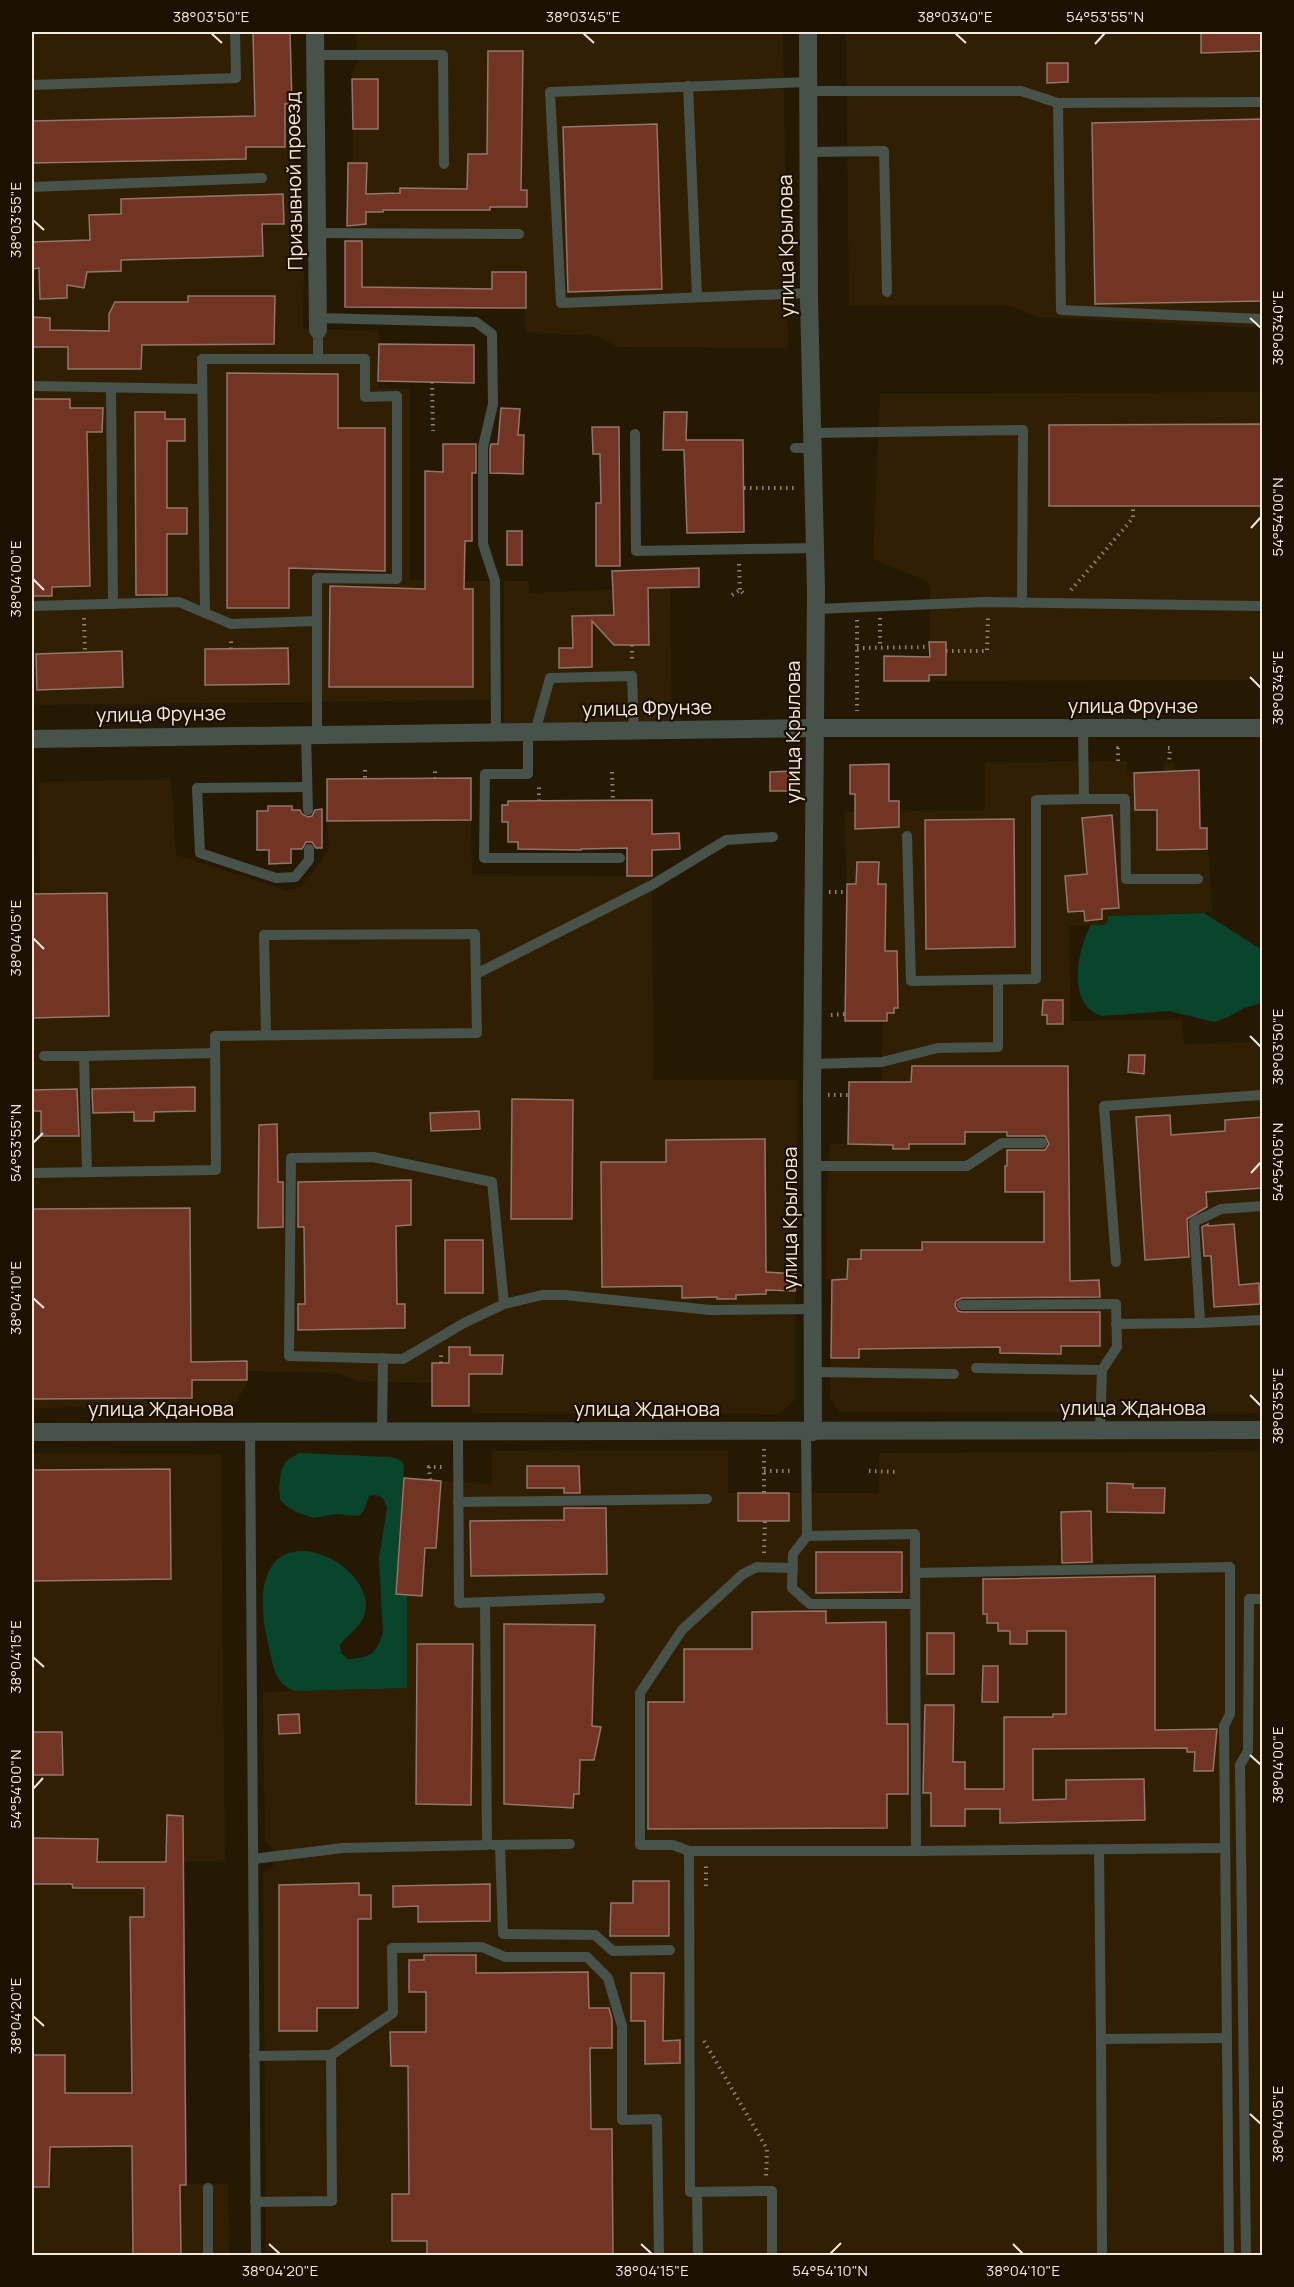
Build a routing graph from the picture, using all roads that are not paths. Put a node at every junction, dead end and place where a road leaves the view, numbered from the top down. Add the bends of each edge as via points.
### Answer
1 (235, 32) edge
2 (315, 32) edge
3 (808, 32) edge
4 (315, 55) junction
5 (32, 85) edge
6 (688, 86) junction
7 (808, 86) junction
8 (1263, 102) edge
9 (1058, 103) junction
10 (808, 152) junction
11 (444, 164) dead end
12 (262, 178) dead end
13 (32, 187) edge
14 (317, 233) junction
15 (519, 234) dead end
16 (887, 292) dead end
17 (809, 293) junction
18 (697, 297) junction
19 (1263, 319) edge
20 (318, 324) junction
21 (318, 358) junction
22 (32, 386) edge
23 (111, 388) junction
24 (202, 389) junction
25 (635, 434) dead end
26 (807, 443) junction
27 (815, 548) junction
28 (1022, 603) junction
29 (113, 604) junction
30 (32, 606) edge
31 (1263, 606) edge
32 (816, 609) junction
33 (205, 613) junction
34 (316, 621) junction
35 (816, 728) junction
36 (1083, 728) junction
37 (1263, 728) edge
38 (634, 731) junction
39 (496, 732) junction
40 (531, 732) junction
41 (311, 735) junction
42 (32, 739) edge
43 (307, 787) junction
44 (1084, 799) junction
45 (308, 810) dead end
46 (907, 836) dead end
47 (773, 837) dead end
48 (309, 849) dead end
49 (620, 858) dead end
50 (1198, 879) dead end
51 (476, 974) junction
52 (998, 980) junction
53 (266, 1034) junction
54 (215, 1053) junction
55 (44, 1056) dead end
56 (84, 1056) junction
57 (812, 1064) junction
58 (1263, 1095) edge
59 (1042, 1143) dead end
60 (812, 1166) junction
61 (87, 1172) junction
62 (32, 1173) edge
63 (1263, 1206) edge
64 (1116, 1262) dead end
65 (504, 1304) junction
66 (962, 1305) dead end
67 (812, 1309) junction
68 (1263, 1320) edge
69 (1200, 1323) junction
70 (1116, 1324) junction
71 (383, 1358) junction
72 (976, 1368) dead end
73 (1102, 1370) junction
74 (813, 1372) junction
75 (954, 1374) dead end
76 (1263, 1430) edge
77 (32, 1431) edge
78 (1100, 1431) junction
79 (250, 1432) junction
80 (382, 1432) junction
81 (458, 1432) junction
82 (809, 1432) junction
83 (707, 1499) dead end
84 (458, 1502) junction
85 (807, 1536) junction
86 (793, 1568) junction
87 (915, 1573) junction
88 (600, 1598) dead end
89 (1263, 1599) edge
90 (485, 1602) junction
91 (915, 1604) junction
92 (570, 1844) dead end
93 (487, 1845) junction
94 (500, 1845) junction
95 (1224, 1848) junction
96 (1099, 1849) junction
97 (689, 1851) junction
98 (916, 1851) junction
99 (253, 1859) junction
100 (670, 1950) dead end
101 (1227, 2038) junction
102 (1101, 2039) junction
103 (331, 2055) junction
104 (254, 2056) junction
105 (208, 2188) dead end
106 (697, 2192) junction
107 (255, 2202) junction
108 (208, 2256) edge
109 (256, 2256) edge
110 (659, 2256) edge
111 (698, 2256) edge
112 (772, 2256) edge
113 (1102, 2256) edge
114 (1228, 2256) edge
115 (1246, 2256) edge

1 - 5 lane via 236,78
2 - 4 street, Призывной проезд
3 - 7 street, улица Крылова
4 - 11 lane via 443,55
4 - 14 street, Призывной проезд
6 - 7 lane
6 - 18 lane
6 - 18 lane via 550,92 561,303
7 - 9 lane via 1020,91
7 - 10 street, улица Крылова
8 - 9 lane
9 - 19 lane via 1061,310
10 - 16 lane via 884,151
10 - 17 street, улица Крылова
12 - 13 lane
14 - 15 lane
14 - 20 street, Призывной проезд
17 - 18 lane
17 - 26 street, улица Крылова
20 - 21 lane
20 - 39 lane via 476,322 492,334 492,404 483,447 483,544 495,580
21 - 24 lane via 202,359
21 - 34 lane via 365,359 365,396 397,396 397,579 317,578
22 - 23 lane
23 - 24 lane
23 - 29 lane
24 - 33 lane
25 - 27 lane via 636,551
26 - 27 street, улица Крылова via 814,488
26 - 28 lane via 1023,430
27 - 32 street, улица Крылова
28 - 31 lane
28 - 32 lane
29 - 30 lane
29 - 33 lane via 179,602
32 - 35 street, улица Крылова
33 - 34 lane via 231,624
34 - 41 lane
35 - 36 street, улица Фрунзе
35 - 38 street, улица Фрунзе
35 - 57 street, улица Крылова
36 - 37 street, улица Фрунзе
36 - 44 lane
38 - 40 street, улица Фрунзе
38 - 40 lane via 632,676 550,678
39 - 40 street, улица Фрунзе
39 - 41 street, улица Фрунзе
40 - 49 lane via 528,774 485,774 484,858
41 - 42 street, улица Фрунзе
41 - 43 lane
43 - 45 lane
43 - 48 lane via 197,788 200,853 276,878 295,877 309,860
44 - 50 lane via 1125,799 1126,879
44 - 52 lane via 1036,800 1036,979
46 - 52 lane via 910,981
47 - 51 lane via 726,840 652,885
51 - 53 lane via 477,1033
51 - 53 lane via 475,934 264,935
52 - 57 lane via 998,1047 938,1048 882,1062
53 - 54 lane via 215,1036
54 - 56 lane
54 - 61 lane via 216,1170
55 - 56 lane
56 - 61 lane
57 - 60 street, улица Крылова
58 - 64 lane via 1104,1106
59 - 60 lane via 1002,1143 967,1166
60 - 67 street, улица Крылова
61 - 62 lane
63 - 69 lane via 1221,1209 1194,1222
65 - 67 lane via 542,1295 565,1295 710,1310
65 - 71 lane via 402,1359
65 - 71 lane via 492,1182 372,1157 291,1158 289,1356
66 - 70 lane via 1116,1304
67 - 74 street, улица Крылова
68 - 69 lane
69 - 70 lane
70 - 73 lane via 1117,1347
71 - 80 lane
72 - 73 lane
73 - 78 lane
74 - 75 lane
74 - 82 street, улица Крылова
76 - 78 street, улица Жданова
77 - 79 street, улица Жданова
78 - 82 street, улица Жданова
79 - 80 street, улица Жданова
79 - 99 lane
80 - 81 street, улица Жданова
81 - 82 street, улица Жданова
81 - 84 lane
82 - 85 lane
83 - 84 lane
84 - 90 lane via 459,1603
85 - 86 lane via 793,1554
85 - 87 lane via 915,1534
86 - 91 lane via 792,1588 810,1605
86 - 97 lane via 757,1567 743,1574 682,1630 640,1693 640,1845 673,1845
87 - 91 lane
87 - 95 lane via 1230,1567 1230,1714 1224,1725
88 - 90 lane
89 - 115 lane via 1249,1599 1248,1751 1240,1766
90 - 93 lane
91 - 98 lane
92 - 94 lane
93 - 94 lane
93 - 99 lane via 343,1848
94 - 100 lane via 502,1934 595,1935 613,1951
95 - 96 lane
95 - 101 lane
96 - 98 lane
96 - 102 lane
97 - 98 lane
97 - 106 lane via 690,2192
99 - 104 lane
101 - 102 lane
101 - 114 lane
102 - 113 lane
103 - 104 lane
103 - 107 lane via 332,2200
103 - 110 lane via 393,2013 392,1948 482,1947 505,1957 587,1957 608,1978 622,2026 622,2120 657,2119
104 - 107 lane
105 - 108 lane
106 - 111 lane
106 - 112 lane via 772,2191
107 - 109 lane

